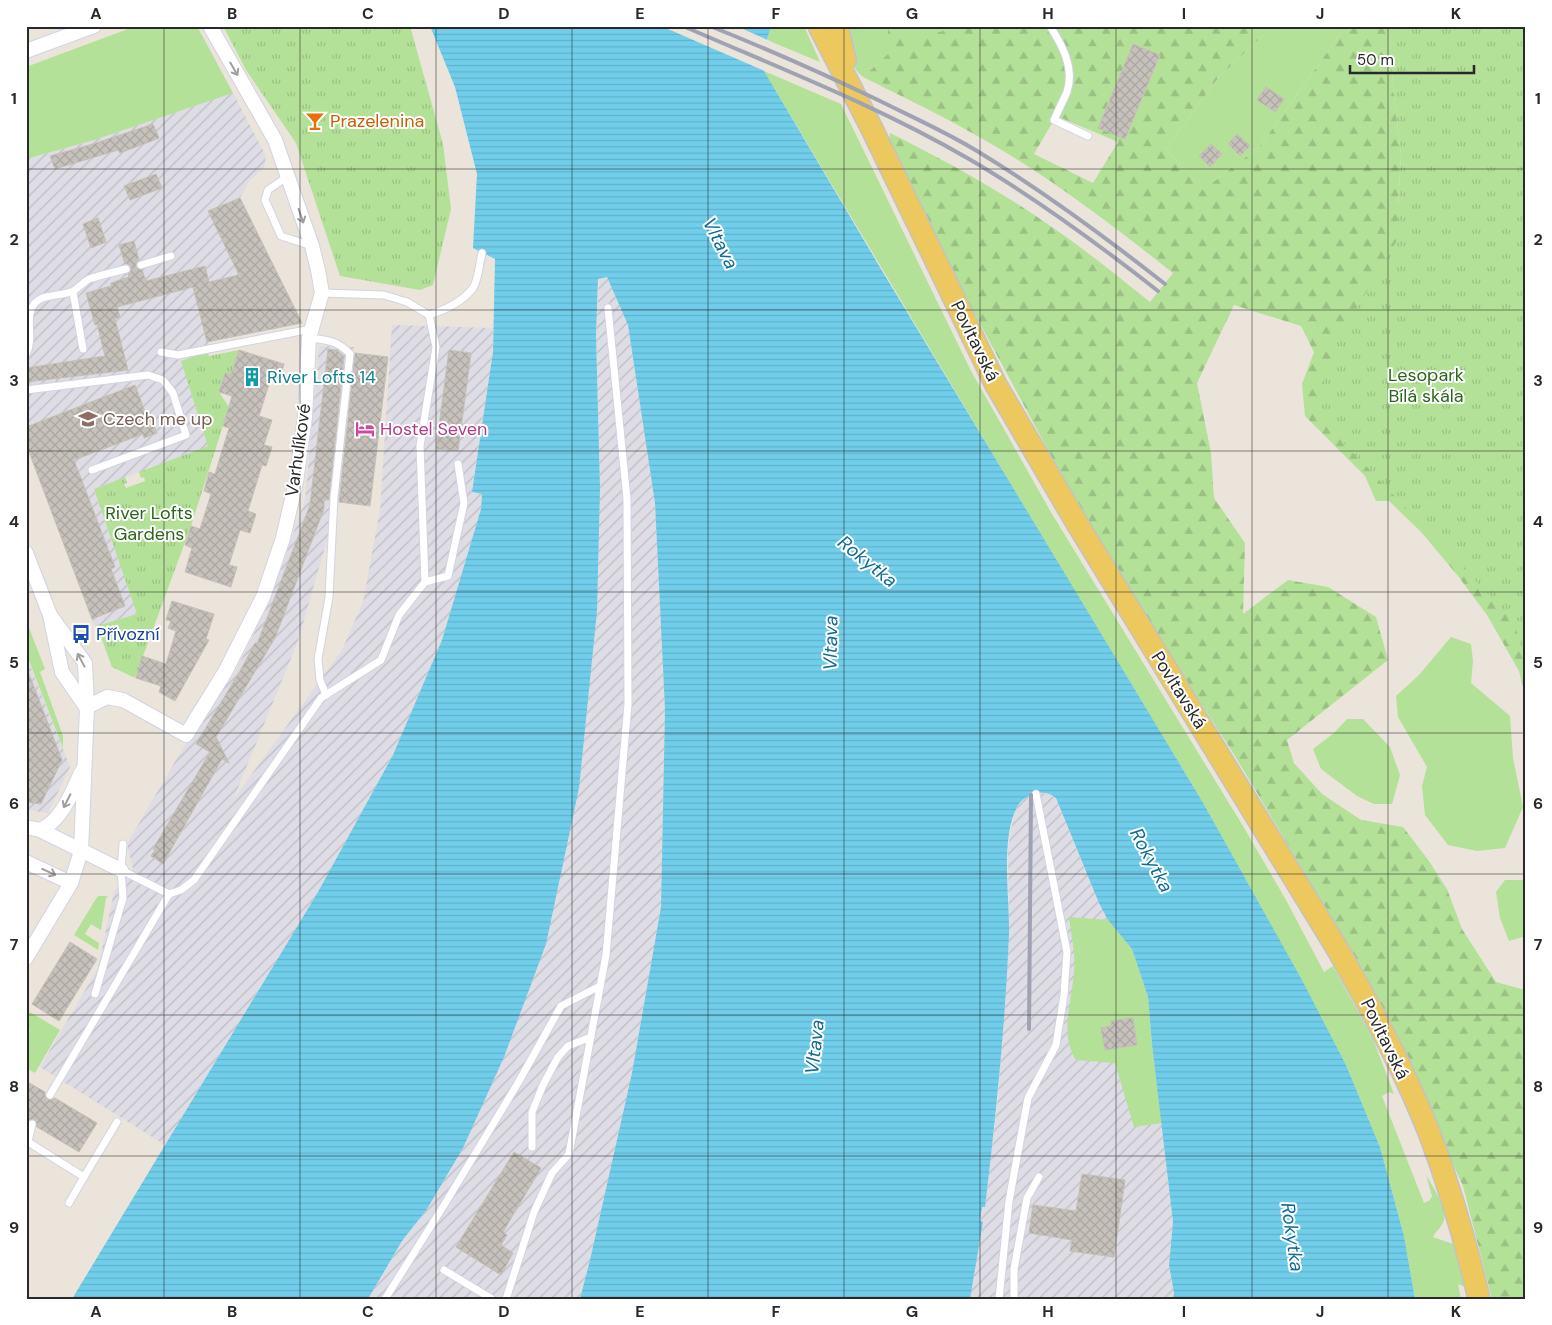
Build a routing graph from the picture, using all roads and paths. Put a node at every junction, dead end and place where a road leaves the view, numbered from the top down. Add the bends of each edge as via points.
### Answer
1 (94, 26) edge
2 (210, 26) edge
3 (819, 26) edge
4 (837, 26) edge
5 (1050, 26) edge
6 (26, 51) edge
7 (852, 92) junction
8 (1088, 136) dead end
9 (288, 176) junction
10 (312, 246) junction
11 (482, 253) dead end
12 (171, 256) dead end
13 (141, 264) dead end
14 (126, 269) dead end
15 (73, 292) junction
16 (322, 293) junction
17 (608, 308) dead end
18 (429, 315) junction
19 (310, 333) junction
20 (83, 349) dead end
21 (161, 352) dead end
22 (26, 355) edge
23 (26, 390) edge
24 (458, 464) dead end
25 (92, 470) dead end
26 (26, 553) edge
27 (425, 582) junction
28 (50, 615) junction
29 (326, 695) junction
30 (86, 707) junction
31 (85, 766) junction
32 (1036, 794) dead end
33 (33, 829) edge
34 (123, 844) dead end
35 (81, 851) junction
36 (26, 862) edge
37 (120, 870) junction
38 (71, 883) junction
39 (169, 894) junction
40 (26, 958) edge
41 (600, 986) junction
42 (95, 994) dead end
43 (591, 1037) junction
44 (50, 1095) dead end
45 (117, 1122) dead end
46 (32, 1124) dead end
47 (532, 1147) dead end
48 (84, 1177) junction
49 (1039, 1177) dead end
50 (69, 1203) dead end
51 (444, 1270) dead end
52 (385, 1299) edge
53 (492, 1299) edge
54 (506, 1299) edge
55 (999, 1299) edge
56 (1014, 1299) edge
57 (1479, 1299) edge

1 - 6 street
2 -> 9 street, Varhulíkové via 275,140
3 - 7 main road, Povltavská
4 - 7 main road, Povltavská
5 - 8 lane via 1062,45 1068,65 1068,90 1054,120
7 - 57 main road, Povltavská via 996,385 1374,1015 1433,1143
9 -> 10 street, Varhulíkové
9 - 10 lane via 268,190 265,200 281,236
10 - 16 street, Varhulíkové
11 - 18 lane via 474,287 442,311
12 - 13 lane
14 - 15 lane via 90,279
15 - 20 lane
15 - 22 lane via 35,302 30,311 31,338
16 - 18 lane via 384,295 407,302
16 - 19 street, Varhulíkové
17 - 41 lane via 627,499 628,704 606,955
18 - 27 lane via 436,347 420,446
19 - 21 lane via 178,355
19 - 29 lane via 342,345 350,354 334,497 329,597 318,659 320,680
19 - 30 street, Varhulíkové via 305,417 284,538 262,597 226,672 186,735 123,700 108,697
23 - 25 lane via 148,375 163,380 173,393 186,434
24 - 27 lane via 464,503 448,576
26 - 28 street
27 - 29 lane via 398,615 381,660
28 - 30 street via 62,672
30 -> 28 street via 85,663
29 - 39 lane via 194,880
30 - 31 street
31 -> 33 street via 61,812 49,826
31 - 35 street
32 - 55 lane via 1067,952 1064,996 1056,1045 1028,1098 1009,1201
33 - 35 street
34 - 37 lane
35 - 37 street
35 - 38 street
36 -> 38 street
37 - 39 lane
37 - 42 lane via 123,898
38 - 40 street
39 - 44 lane
41 - 43 lane
41 - 52 lane via 561,1006 518,1083
43 - 47 lane via 568,1046 558,1057 532,1112
43 - 54 lane via 570,1154 552,1173 534,1212
45 - 48 lane
46 - 48 lane via 28,1142
48 - 50 lane
49 - 56 lane via 1027,1198 1014,1269
51 - 53 lane

